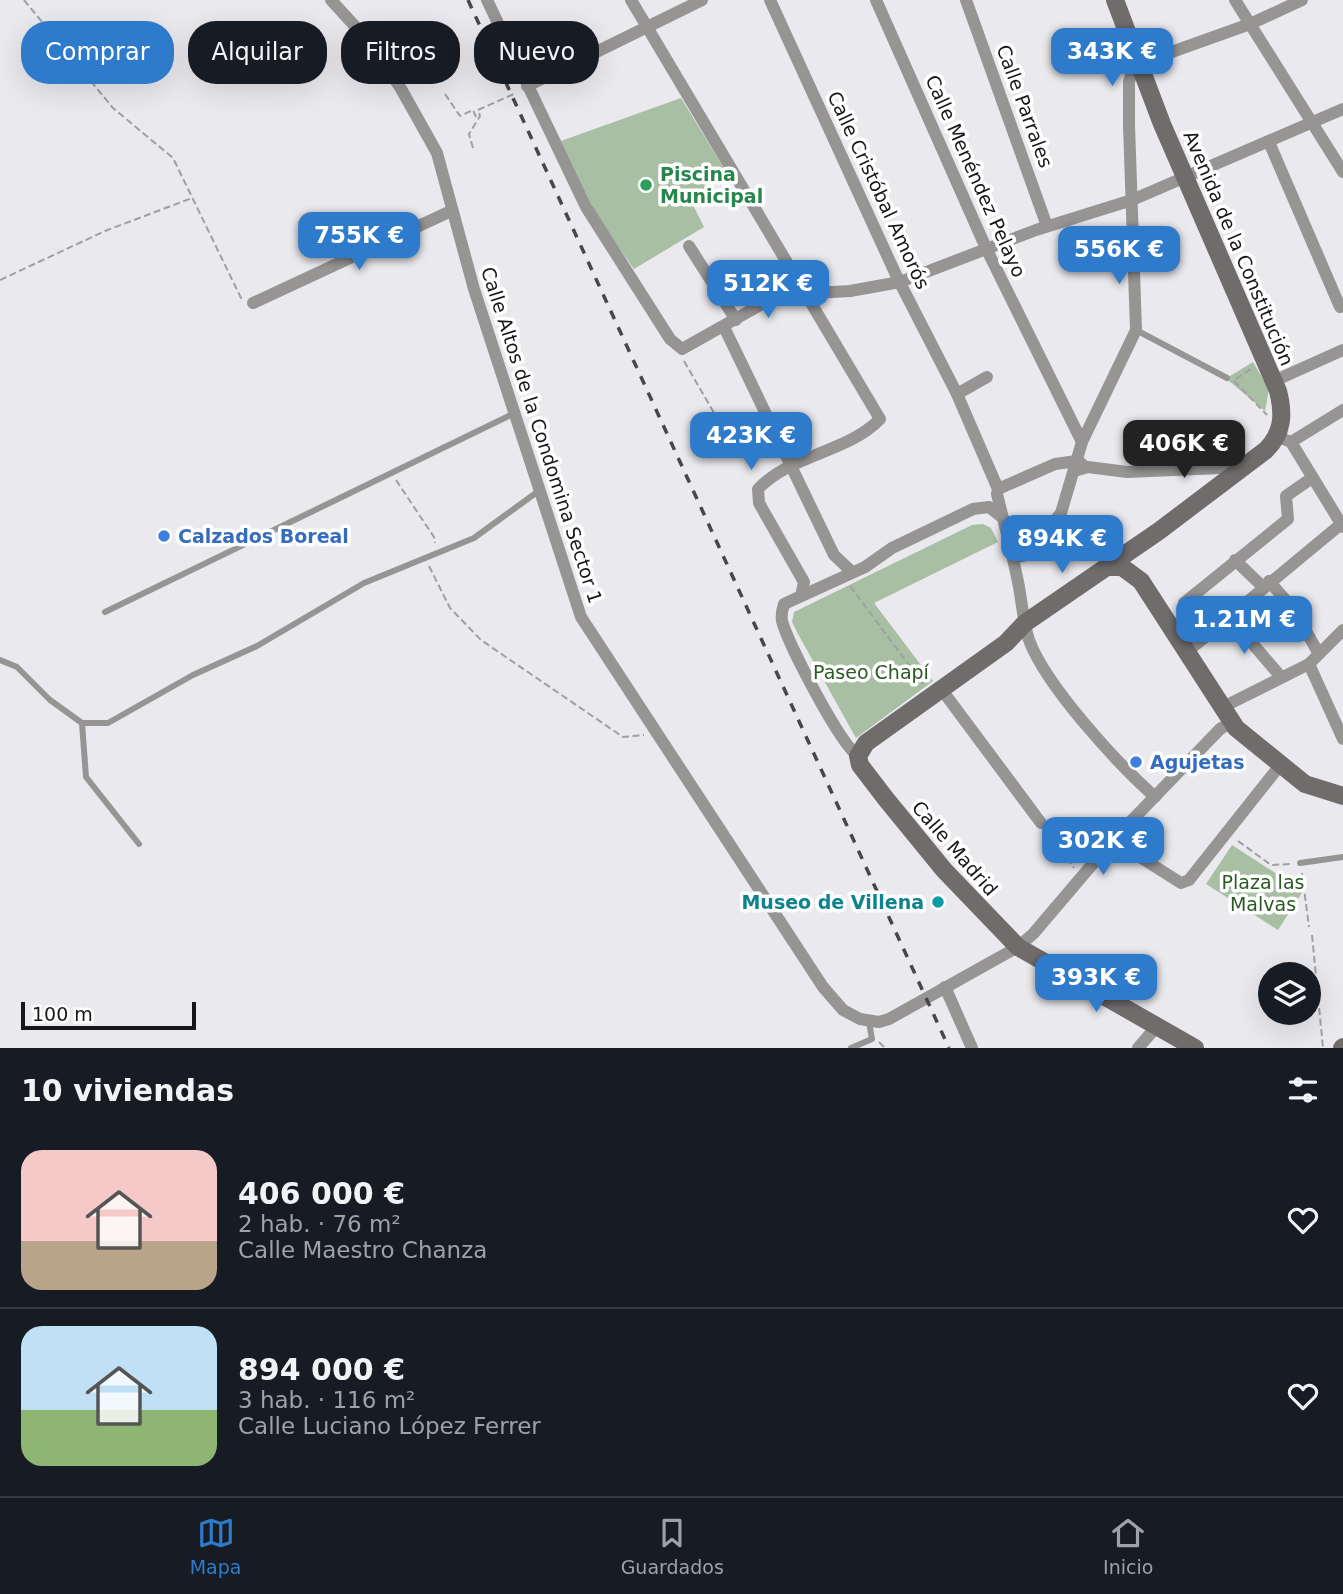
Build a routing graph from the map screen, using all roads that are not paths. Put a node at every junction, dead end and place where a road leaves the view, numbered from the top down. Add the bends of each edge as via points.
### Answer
1 (331, 0) edge
2 (487, 0) edge
3 (631, 0) edge
4 (702, 0) edge
5 (770, 0) edge
6 (876, 0) edge
7 (966, 0) edge
8 (1115, 0) edge
9 (1235, 0) edge
10 (1302, 0) edge
11 (1250, 24) junction
12 (645, 26) junction
13 (1137, 62) junction
14 (529, 90) junction
15 (1343, 109) edge
16 (1312, 123) junction
17 (1269, 142) junction
18 (1343, 172) edge
19 (1186, 176) junction
20 (1132, 200) junction
21 (451, 211) junction
22 (1047, 226) junction
23 (690, 246) dead end
24 (986, 248) junction
25 (900, 282) junction
26 (808, 293) junction
27 (253, 303) road end
28 (1343, 306) edge
29 (730, 323) junction
30 (1136, 330) junction
31 (1343, 350) edge
32 (987, 377) dead end
33 (1230, 379) road end
34 (1274, 381) junction
35 (957, 394) junction
36 (1343, 410) edge
37 (515, 413) junction
38 (1283, 436) junction
39 (1082, 442) junction
40 (793, 465) junction
41 (1080, 466) junction
42 (1244, 467) junction
43 (1207, 470) junction
44 (1312, 478) junction
45 (998, 489) junction
46 (540, 490) junction
47 (1207, 495) junction
48 (1003, 519) junction
49 (1341, 521) edge
50 (1159, 531) junction
51 (1012, 552) junction
52 (1235, 560) junction
53 (1114, 562) junction
54 (850, 577) junction
55 (1141, 581) junction
56 (1266, 584) junction
57 (795, 598) junction
58 (105, 612) dead end
59 (1028, 614) junction
60 (1230, 616) junction
61 (1343, 630) edge
62 (1206, 636) junction
63 (1187, 652) junction
64 (1320, 654) junction
65 (0, 660) edge
66 (1309, 664) junction
67 (1281, 677) junction
68 (942, 690) junction
69 (1227, 715) junction
70 (82, 723) junction
71 (1343, 739) edge
72 (858, 756) junction
73 (1281, 764) junction
74 (1343, 796) edge
75 (1154, 797) junction
76 (1041, 824) road end
77 (1113, 840) junction
78 (139, 845) dead end
79 (1343, 857) edge
80 (1300, 863) road end
81 (1018, 947) junction
82 (945, 987) junction
83 (869, 1022) junction
84 (1158, 1025) junction
85 (851, 1048) edge
86 (972, 1048) edge
87 (1138, 1048) edge
88 (1195, 1048) edge

1 - 21 street, Calle Altos de la Condomina Sector 1 via 410,103 437,153
2 - 14 street
3 - 12 street
4 - 12 street
5 - 25 street, Calle Cristóbal Amorós
6 - 24 street, Calle Menéndez Pelayo
7 - 22 street, Calle Parrales
8 - 13 street, Avenida de la Constitución
9 - 11 street
10 - 11 street
11 - 13 street
11 - 16 street
12 - 14 street
12 - 26 street
13 - 19 street, Avenida de la Constitución
13 - 20 street via 1129,82
14 - 29 street via 598,229 674,345 684,352
15 - 16 street
16 - 17 street
16 - 18 street
17 - 19 street
17 - 28 street
19 - 20 street
19 - 34 street, Avenida de la Constitución
20 - 22 street
20 - 30 street
21 - 27 street
21 - 37 street, Calle Altos de la Condomina Sector 1
22 - 24 street
23 - 29 street
24 - 25 street
24 - 39 street, Calle Menéndez Pelayo
25 - 26 street
25 - 35 street, Calle Cristóbal Amorós
26 - 29 street via 778,295
26 - 40 street via 880,419 847,442
29 - 40 street
30 - 33 lane
30 - 39 street
31 - 34 street
32 - 35 street
34 - 38 street, Avenida de la Constitución via 1281,402
35 - 45 street, Calle Cristóbal Amorós
36 - 38 street
37 - 46 street, Calle Altos de la Condomina Sector 1
37 - 58 lane
38 - 42 street
38 - 44 street
39 - 41 street
40 - 54 street via 834,555
40 - 57 street via 756,493 804,582
41 - 43 street via 1127,472
41 - 45 street via 1055,464
41 - 51 street via 1060,513 1029,554 1018,557
42 - 43 street
42 - 47 street
43 - 47 street via 1201,480
44 - 49 street
44 - 52 street via 1286,496 1288,519
45 - 48 street, Calle Cristóbal Amorós
46 - 70 lane via 482,533 365,583 257,646 116,719 101,725
46 - 83 street, Calle Altos de la Condomina Sector 1 via 581,617 823,987 843,1010
47 - 50 street
48 - 51 street, Calle Cristóbal Amorós
48 - 54 street via 989,507 973,509
49 - 56 street
50 - 53 street
50 - 55 street via 1141,556
51 - 59 street, Calle Cristóbal Amorós
52 - 56 street
52 - 62 street via 1184,603
53 - 55 street
53 - 59 street
54 - 57 street
55 - 63 street
56 - 60 street
56 - 64 street via 1294,610
57 - 72 street via 784,604 782,617 788,635 842,739
59 - 68 street via 1006,643
59 - 75 street, Calle Cristóbal Amorós via 1036,655 1074,709
60 - 62 street
60 - 67 street
61 - 64 street
62 - 63 street
63 - 69 street
64 - 66 street
65 - 70 lane via 17,667
66 - 67 street
66 - 71 street
67 - 69 street
68 - 72 street via 866,743
68 - 76 street
69 - 73 street
69 - 75 street via 1220,729
70 - 78 lane via 86,777
72 - 81 street, Calle Madrid via 944,870
73 - 74 street via 1305,784
73 - 77 street via 1189,880 1181,883
75 - 77 street
77 - 81 street
79 - 80 lane
81 - 82 street
81 - 84 street, Calle Madrid
82 - 83 street via 889,1019
82 - 86 street
83 - 85 lane via 872,1039
84 - 87 street
84 - 88 street, Calle Madrid

